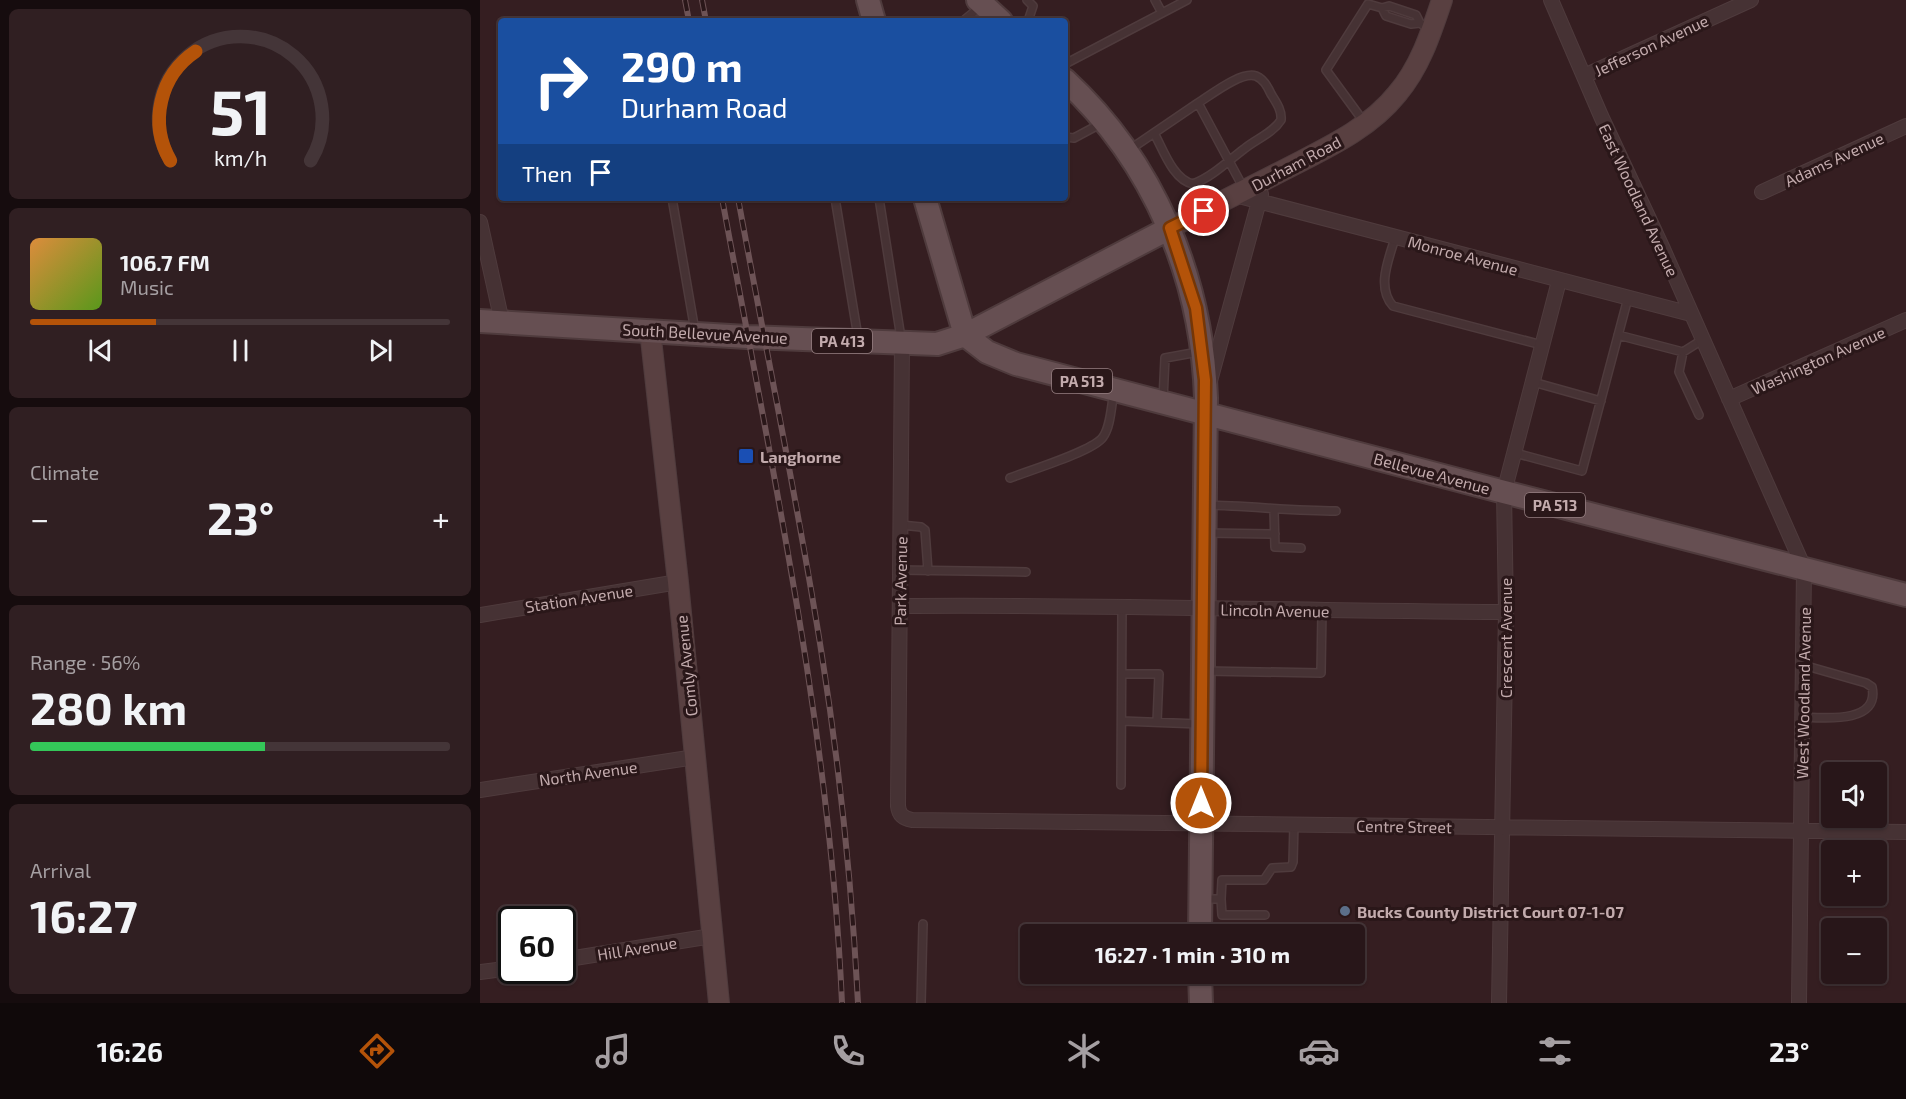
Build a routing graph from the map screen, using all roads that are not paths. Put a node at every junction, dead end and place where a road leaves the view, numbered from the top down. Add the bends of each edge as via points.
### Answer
1 (868, 0) edge
2 (1027, 0) edge
3 (1155, 0) edge
4 (1187, 0) edge
5 (1442, 0) edge
6 (1551, 0) edge
7 (1751, 0) edge
8 (980, 2) edge
9 (1162, 13) junction
10 (873, 18) edge
11 (966, 18) edge
12 (998, 18) edge
13 (1029, 18) edge
14 (1426, 26) junction
15 (1068, 62) edge
16 (1584, 76) junction
17 (1068, 83) edge
18 (1198, 103) junction
19 (1104, 122) junction
20 (1365, 124) junction
21 (1906, 126) edge
22 (1154, 133) junction
23 (1068, 137) edge
24 (1127, 151) junction
25 (1230, 161) junction
26 (1762, 192) dead end
27 (1246, 195) junction
28 (673, 201) edge
29 (836, 201) edge
30 (879, 201) edge
31 (926, 201) edge
32 (480, 222) edge
33 (1170, 228) junction
34 (1395, 238) junction
35 (1559, 281) junction
36 (1628, 298) junction
37 (1690, 314) junction
38 (1906, 320) edge
39 (491, 322) edge
40 (650, 330) junction
41 (696, 333) junction
42 (964, 335) junction
43 (1618, 335) junction
44 (1702, 340) junction
45 (859, 342) junction
46 (902, 344) junction
47 (1542, 345) junction
48 (1203, 351) junction
49 (1683, 352) junction
50 (1533, 382) junction
51 (1115, 390) junction
52 (1730, 399) junction
53 (1601, 401) junction
54 (1163, 402) junction
55 (1206, 406) junction
56 (1699, 414) dead end
57 (1515, 453) junction
58 (1010, 478) dead end
59 (1504, 492) junction
60 (1205, 505) junction
61 (1274, 510) junction
62 (1336, 511) dead end
63 (901, 525) junction
64 (1204, 533) junction
65 (1275, 534) junction
66 (1301, 548) dead end
67 (1804, 568) junction
68 (900, 570) junction
69 (928, 571) junction
70 (1026, 572) dead end
71 (678, 582) junction
72 (1906, 594) edge
73 (900, 606) junction
74 (1122, 607) junction
75 (1203, 608) junction
76 (1322, 611) junction
77 (1506, 612) junction
78 (480, 615) edge
79 (1803, 665) junction
80 (1203, 671) junction
81 (1122, 674) junction
82 (1803, 717) junction
83 (1122, 721) junction
84 (1157, 722) junction
85 (1202, 724) junction
86 (695, 758) junction
87 (1121, 785) dead end
88 (480, 790) edge
89 (903, 817) joint
90 (1201, 823) junction
91 (1294, 824) junction
92 (1502, 827) junction
93 (1802, 831) junction
94 (1906, 832) edge
95 (1211, 899) junction
96 (1266, 915) dead end
97 (923, 924) dead end
98 (1203, 924) edge
99 (712, 936) junction
100 (576, 958) edge
101 (498, 970) edge
102 (480, 972) edge
103 (1200, 984) edge
104 (719, 1003) edge
105 (921, 1003) edge
106 (1201, 1003) edge
107 (1500, 1003) edge
108 (1799, 1003) edge

1 - 10 main road
2 - 13 lane via 1033,6
3 - 9 lane
4 - 9 lane
5 - 14 street, Durham Road
6 - 16 street, East Woodland Avenue
7 - 16 street, Jefferson Avenue
8 - 11 lane
8 - 12 main road
9 - 15 lane
14 - 20 street, Durham Road via 1411,76
14 - 20 lane via 1386,16 1382,8 1368,4 1326,70
16 - 37 street, East Woodland Avenue
17 - 19 main road
18 - 22 lane
18 - 25 lane
18 - 25 lane via 1249,75 1260,78 1271,94 1282,115 1278,126
19 - 23 lane
19 - 24 main road
20 - 27 street, Durham Road via 1265,180
21 - 26 street, Adams Avenue
22 - 24 lane
22 - 25 lane via 1178,175 1189,183 1199,182
24 - 33 main road
25 - 27 lane
27 - 33 street, Durham Road
27 - 34 street, Monroe Avenue
27 - 55 street
28 - 41 lane
29 - 45 lane
30 - 46 lane
31 - 42 main road
32 - 39 street
33 - 42 main road, Durham Road / PA 413
33 - 48 main road via 1194,300
34 - 35 street, Monroe Avenue
34 - 47 lane via 1384,288 1393,306
35 - 36 street, Monroe Avenue
35 - 47 street, Crescent Avenue
36 - 37 street, Monroe Avenue
36 - 43 lane
37 - 44 street, East Woodland Avenue
38 - 52 street, Washington Avenue
39 - 40 main road, South Bellevue Avenue / PA 413
40 - 41 main road, South Bellevue Avenue / PA 413
40 - 71 street, Comly Avenue
41 - 45 main road, South Bellevue Avenue / PA 413
42 - 46 main road, South Bellevue Avenue / PA 413 via 937,344
42 - 51 main road, Bellevue Avenue / PA 513 via 1002,359
43 - 49 lane
43 - 53 lane
44 - 49 lane
44 - 52 street, East Woodland Avenue
45 - 46 main road, South Bellevue Avenue / PA 413
46 - 63 street, Park Avenue
47 - 50 street, Crescent Avenue
48 - 54 lane via 1165,358
48 - 55 main road
49 - 56 lane via 1678,372
50 - 53 lane
50 - 57 street, Crescent Avenue
51 - 54 main road, Bellevue Avenue / PA 513
51 - 58 lane via 1101,440
52 - 67 street, West Woodland Avenue
53 - 57 lane via 1582,471
54 - 55 main road, Bellevue Avenue / PA 513
55 - 59 main road, Bellevue Avenue / PA 513
55 - 60 main road
57 - 59 street, Crescent Avenue
59 - 67 main road, Bellevue Avenue / PA 513
59 - 77 street, Crescent Avenue
60 - 61 lane
60 - 64 main road
61 - 62 lane
61 - 65 lane
63 - 68 street, Park Avenue
63 - 69 lane via 921,526 925,530
64 - 65 lane
64 - 75 main road
65 - 66 lane via 1275,547
67 - 72 main road, Bellevue Avenue / PA 513
67 - 79 street, West Woodland Avenue
68 - 69 lane
68 - 73 street, Park Avenue
69 - 70 lane
71 - 78 street, Station Avenue
71 - 86 street, Comly Avenue
73 - 74 street, Lincoln Avenue
73 - 89 street, Park Avenue via 898,810
74 - 75 street, Lincoln Avenue
74 - 81 lane
75 - 76 street, Lincoln Avenue
75 - 80 main road
76 - 77 street, Lincoln Avenue
76 - 80 lane via 1321,673
77 - 92 street, Crescent Avenue
79 - 82 street, West Woodland Avenue
79 - 82 lane via 1866,683 1874,694 1870,703 1846,718
80 - 85 main road
81 - 83 lane
81 - 84 lane via 1160,674
82 - 93 street, West Woodland Avenue
83 - 84 lane
83 - 87 lane
84 - 85 lane
85 - 90 main road
86 - 88 street, North Avenue
86 - 99 street, Comly Avenue
89 - 90 street, Centre Street
90 - 91 street, Centre Street
90 - 95 main road
91 - 92 street, Centre Street
91 - 95 lane via 1291,867 1272,868 1264,880 1222,880
92 - 93 street, Centre Street
92 - 107 street, Crescent Avenue
93 - 94 street, Centre Street
93 - 108 street, West Woodland Avenue
95 - 96 lane via 1222,915
95 - 98 main road
97 - 105 lane
99 - 100 street, Hill Avenue
99 - 104 street, Comly Avenue
101 - 102 street
103 - 106 main road

